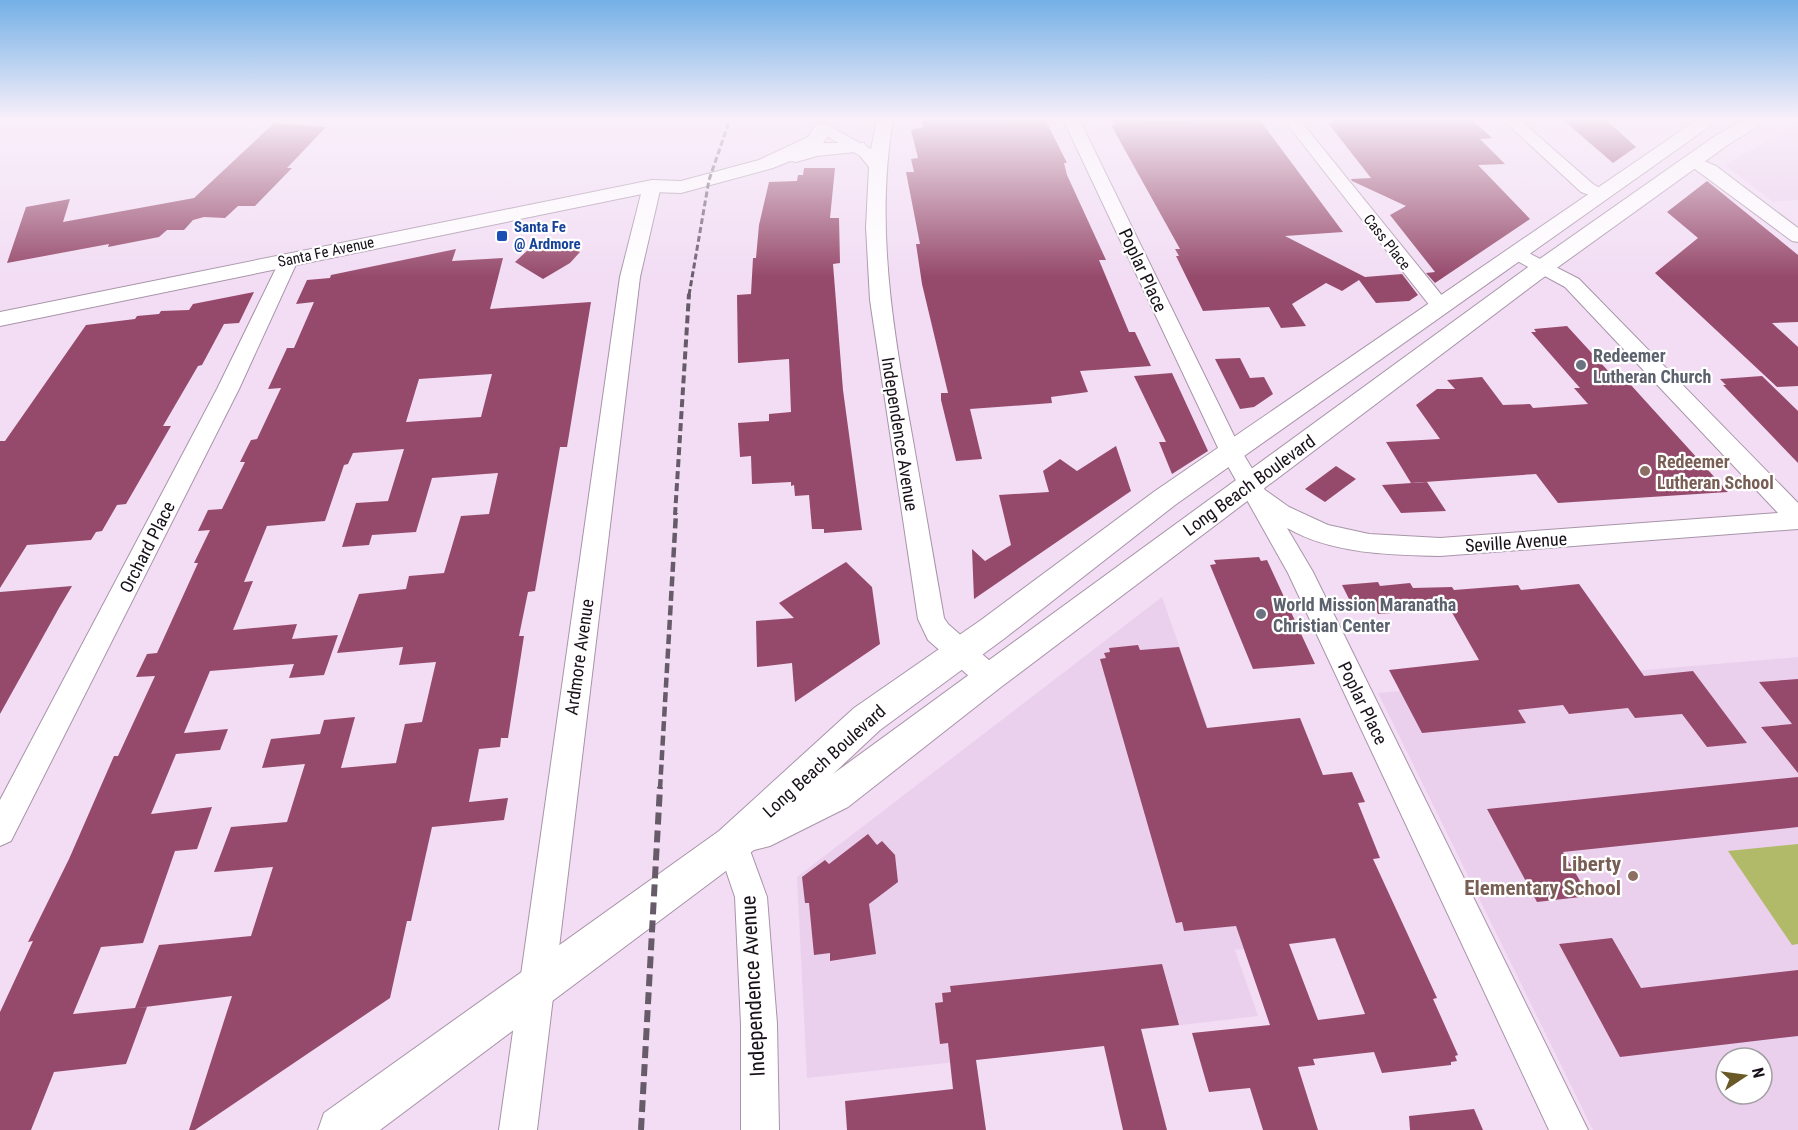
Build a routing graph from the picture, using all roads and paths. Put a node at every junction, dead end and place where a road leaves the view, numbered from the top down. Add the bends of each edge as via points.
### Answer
1 (687, 172) edge
2 (737, 172) edge
3 (876, 172) edge
4 (1096, 172) edge
5 (1332, 172) edge
6 (1569, 172) edge
7 (1633, 172) edge
8 (1677, 172) edge
9 (1710, 172) edge
10 (652, 186) junction
11 (1601, 194) junction
12 (1798, 237) edge
13 (1517, 253) junction
14 (290, 260) junction
15 (1543, 267) junction
16 (1441, 307) junction
17 (0, 319) edge
18 (1232, 452) junction
19 (1249, 486) junction
20 (1798, 519) edge
21 (959, 653) junction
22 (988, 677) junction
23 (0, 831) edge
24 (733, 844) junction
25 (535, 987) junction
26 (341, 1130) edge
27 (518, 1130) edge
28 (759, 1130) edge
29 (1569, 1130) edge

1 - 10 main road, Santa Fe Avenue
2 - 10 main road, Santa Fe Avenue via 681,187
3 - 21 street, Independence Avenue via 874,236 884,335 931,619
4 - 18 street, Poplar Place
5 - 16 street, Cass Place
6 - 11 street via 1587,188
7 - 11 main road, Long Beach Boulevard
8 - 15 main road, Long Beach Boulevard
9 - 12 street
10 - 14 main road, Santa Fe Avenue
10 - 25 street, Ardmore Avenue via 630,277
11 - 13 main road, Long Beach Boulevard
13 - 15 street
13 - 16 main road, Long Beach Boulevard
14 - 17 main road, Santa Fe Avenue
14 - 23 street, Orchard Place via 191,462
15 - 19 main road, Long Beach Boulevard
15 - 20 street via 1572,284
16 - 18 main road, Long Beach Boulevard
18 - 19 street, Poplar Place
18 - 21 main road, Long Beach Boulevard
19 - 20 street, Seville Avenue via 1272,508 1324,534 1390,546 1449,547
19 - 22 main road, Long Beach Boulevard
19 - 29 street, Poplar Place via 1300,572
21 - 22 street, Independence Avenue
21 - 24 main road, Long Beach Boulevard via 867,719
22 - 24 main road, Long Beach Boulevard via 836,795
24 - 25 main road, Long Beach Boulevard
24 - 28 street, Independence Avenue via 752,897 759,1024
25 - 26 main road, Long Beach Boulevard
25 - 27 street, Ardmore Avenue

